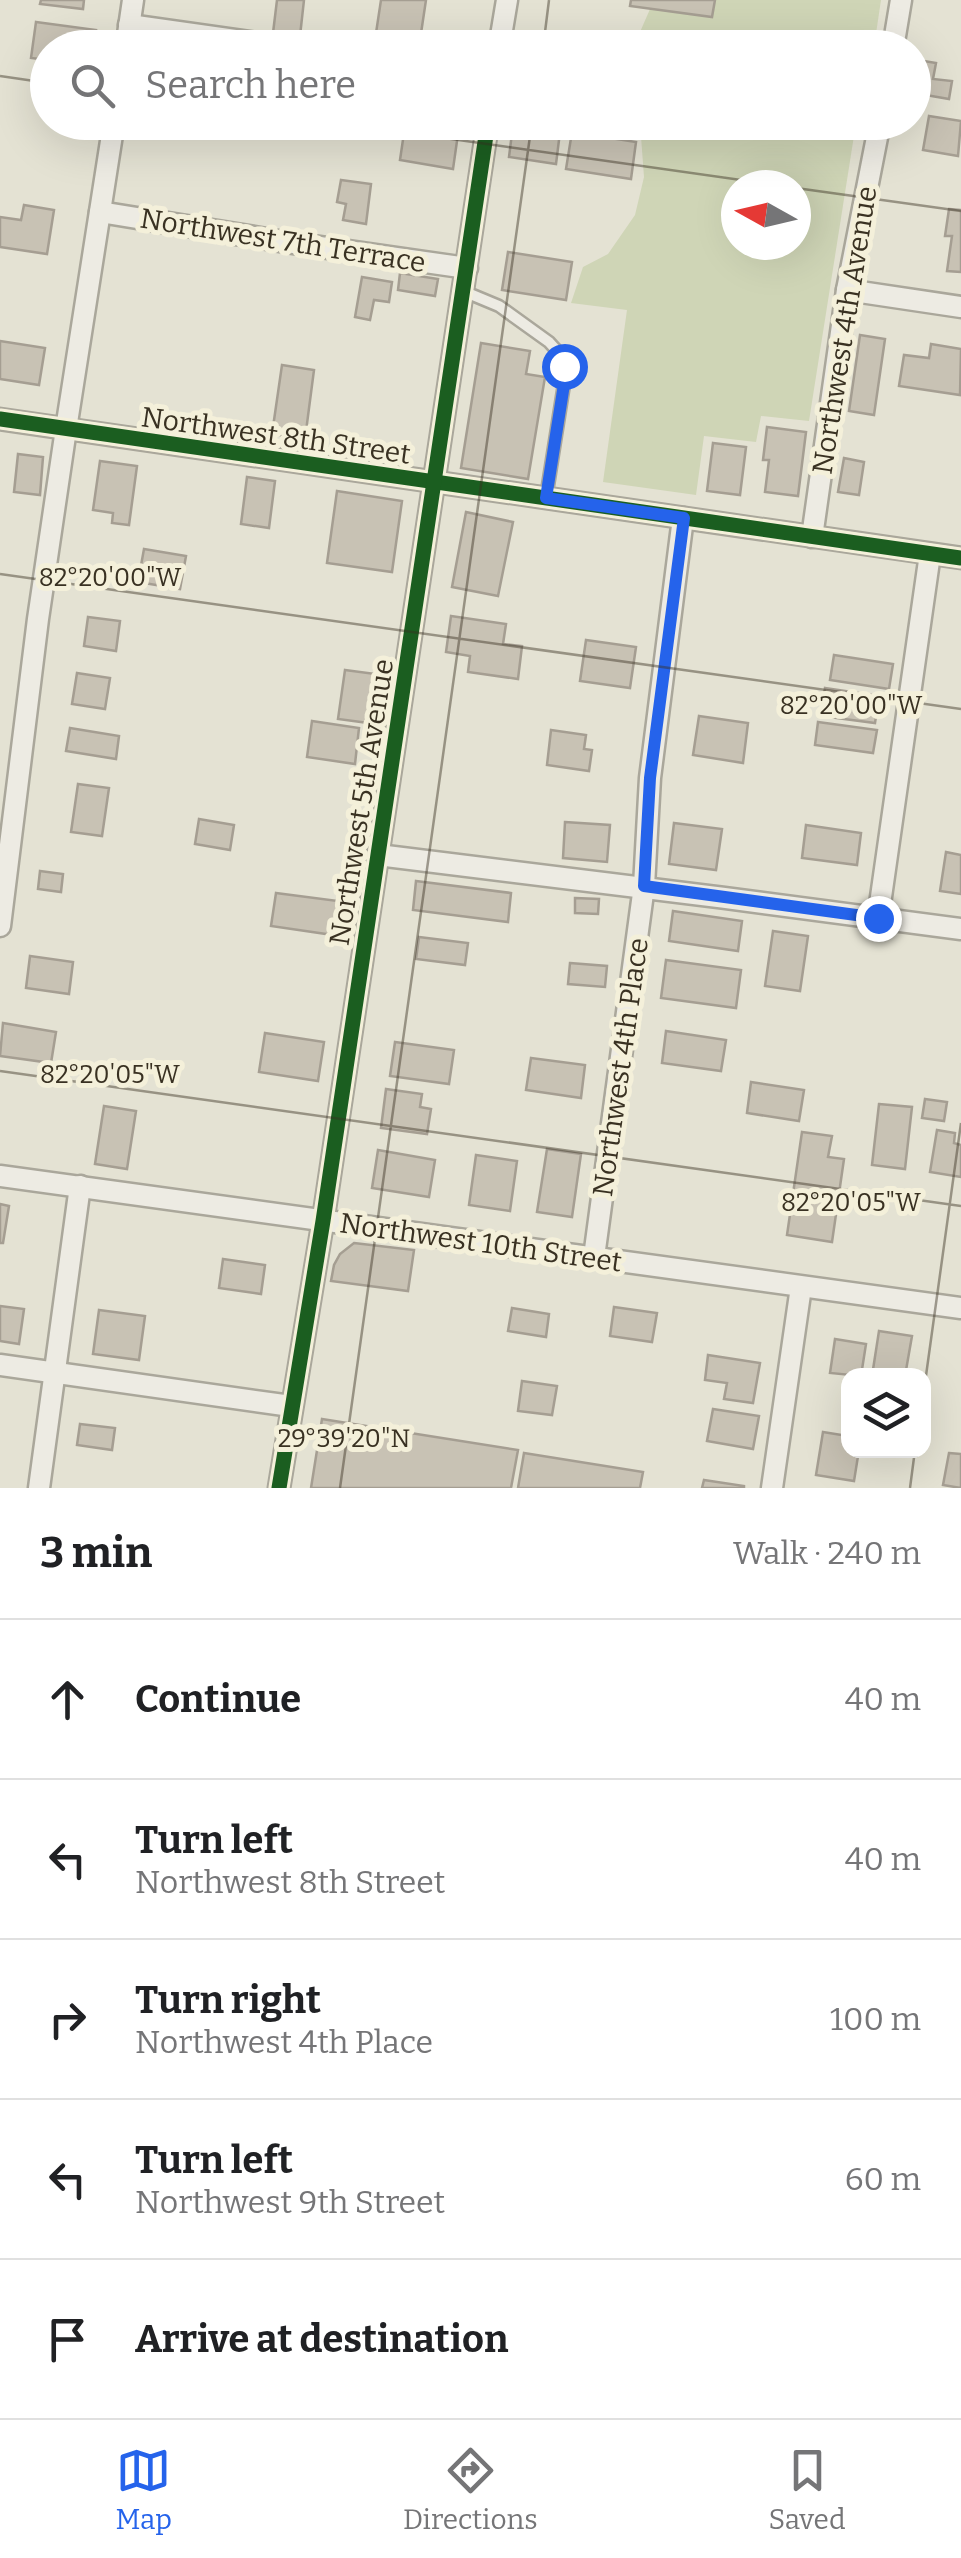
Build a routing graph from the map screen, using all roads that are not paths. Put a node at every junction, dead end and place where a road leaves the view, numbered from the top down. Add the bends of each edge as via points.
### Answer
1 (133, 0) edge
2 (507, 0) edge
3 (900, 0) edge
4 (129, 25) junction
5 (128, 30) edge
6 (164, 30) edge
7 (503, 30) edge
8 (896, 30) edge
9 (111, 140) edge
10 (485, 140) edge
11 (876, 140) edge
12 (100, 212) junction
13 (467, 268) junction
14 (847, 290) junction
15 (464, 292) junction
16 (961, 307) edge
17 (0, 419) edge
18 (66, 429) junction
19 (435, 483) junction
20 (546, 498) junction
21 (684, 518) junction
22 (812, 537) junction
23 (930, 554) junction
24 (961, 558) edge
25 (378, 855) junction
26 (644, 886) junction
27 (878, 918) junction
28 (0, 926) edge
29 (961, 928) edge
30 (0, 1176) edge
31 (80, 1186) junction
32 (322, 1221) junction
33 (594, 1257) junction
34 (801, 1287) junction
35 (961, 1308) edge
36 (0, 1365) edge
37 (56, 1372) junction
38 (291, 1406) junction
39 (39, 1488) edge
40 (279, 1488) edge
41 (772, 1488) edge

1 - 4 street
2 - 7 street
3 - 8 street
4 - 5 street
4 - 6 street
9 - 12 street
10 - 13 street, Northwest 5th Avenue
11 - 14 street, Northwest 4th Avenue
12 - 13 street, Northwest 7th Terrace
12 - 18 street
13 - 15 street, Northwest 5th Avenue
14 - 16 street
14 - 22 street, Northwest 4th Avenue
15 - 19 street, Northwest 5th Avenue
15 - 20 lane via 535,332 564,366
17 - 18 street, Northwest 8th Street
18 - 19 street, Northwest 8th Street
18 - 28 street
19 - 20 street, Northwest 8th Street
19 - 25 street, Northwest 5th Avenue
20 - 21 street, Northwest 8th Street
21 - 22 street, Northwest 8th Street
21 - 26 street, Northwest 4th Place via 650,778
22 - 23 street, Northwest 8th Street
23 - 24 street, Northwest 8th Street
23 - 27 street
25 - 26 street
25 - 32 street, Northwest 5th Avenue
26 - 27 street
26 - 33 street, Northwest 4th Place
27 - 29 street
30 - 31 street, Northwest 10th Street
31 - 32 street, Northwest 10th Street
31 - 37 street
32 - 33 street, Northwest 10th Street
32 - 38 street, Northwest 5th Avenue
33 - 34 street, Northwest 10th Street
34 - 35 street, Northwest 10th Street
34 - 41 street
36 - 37 street
37 - 38 street
37 - 39 street
38 - 40 street, Northwest 5th Avenue

